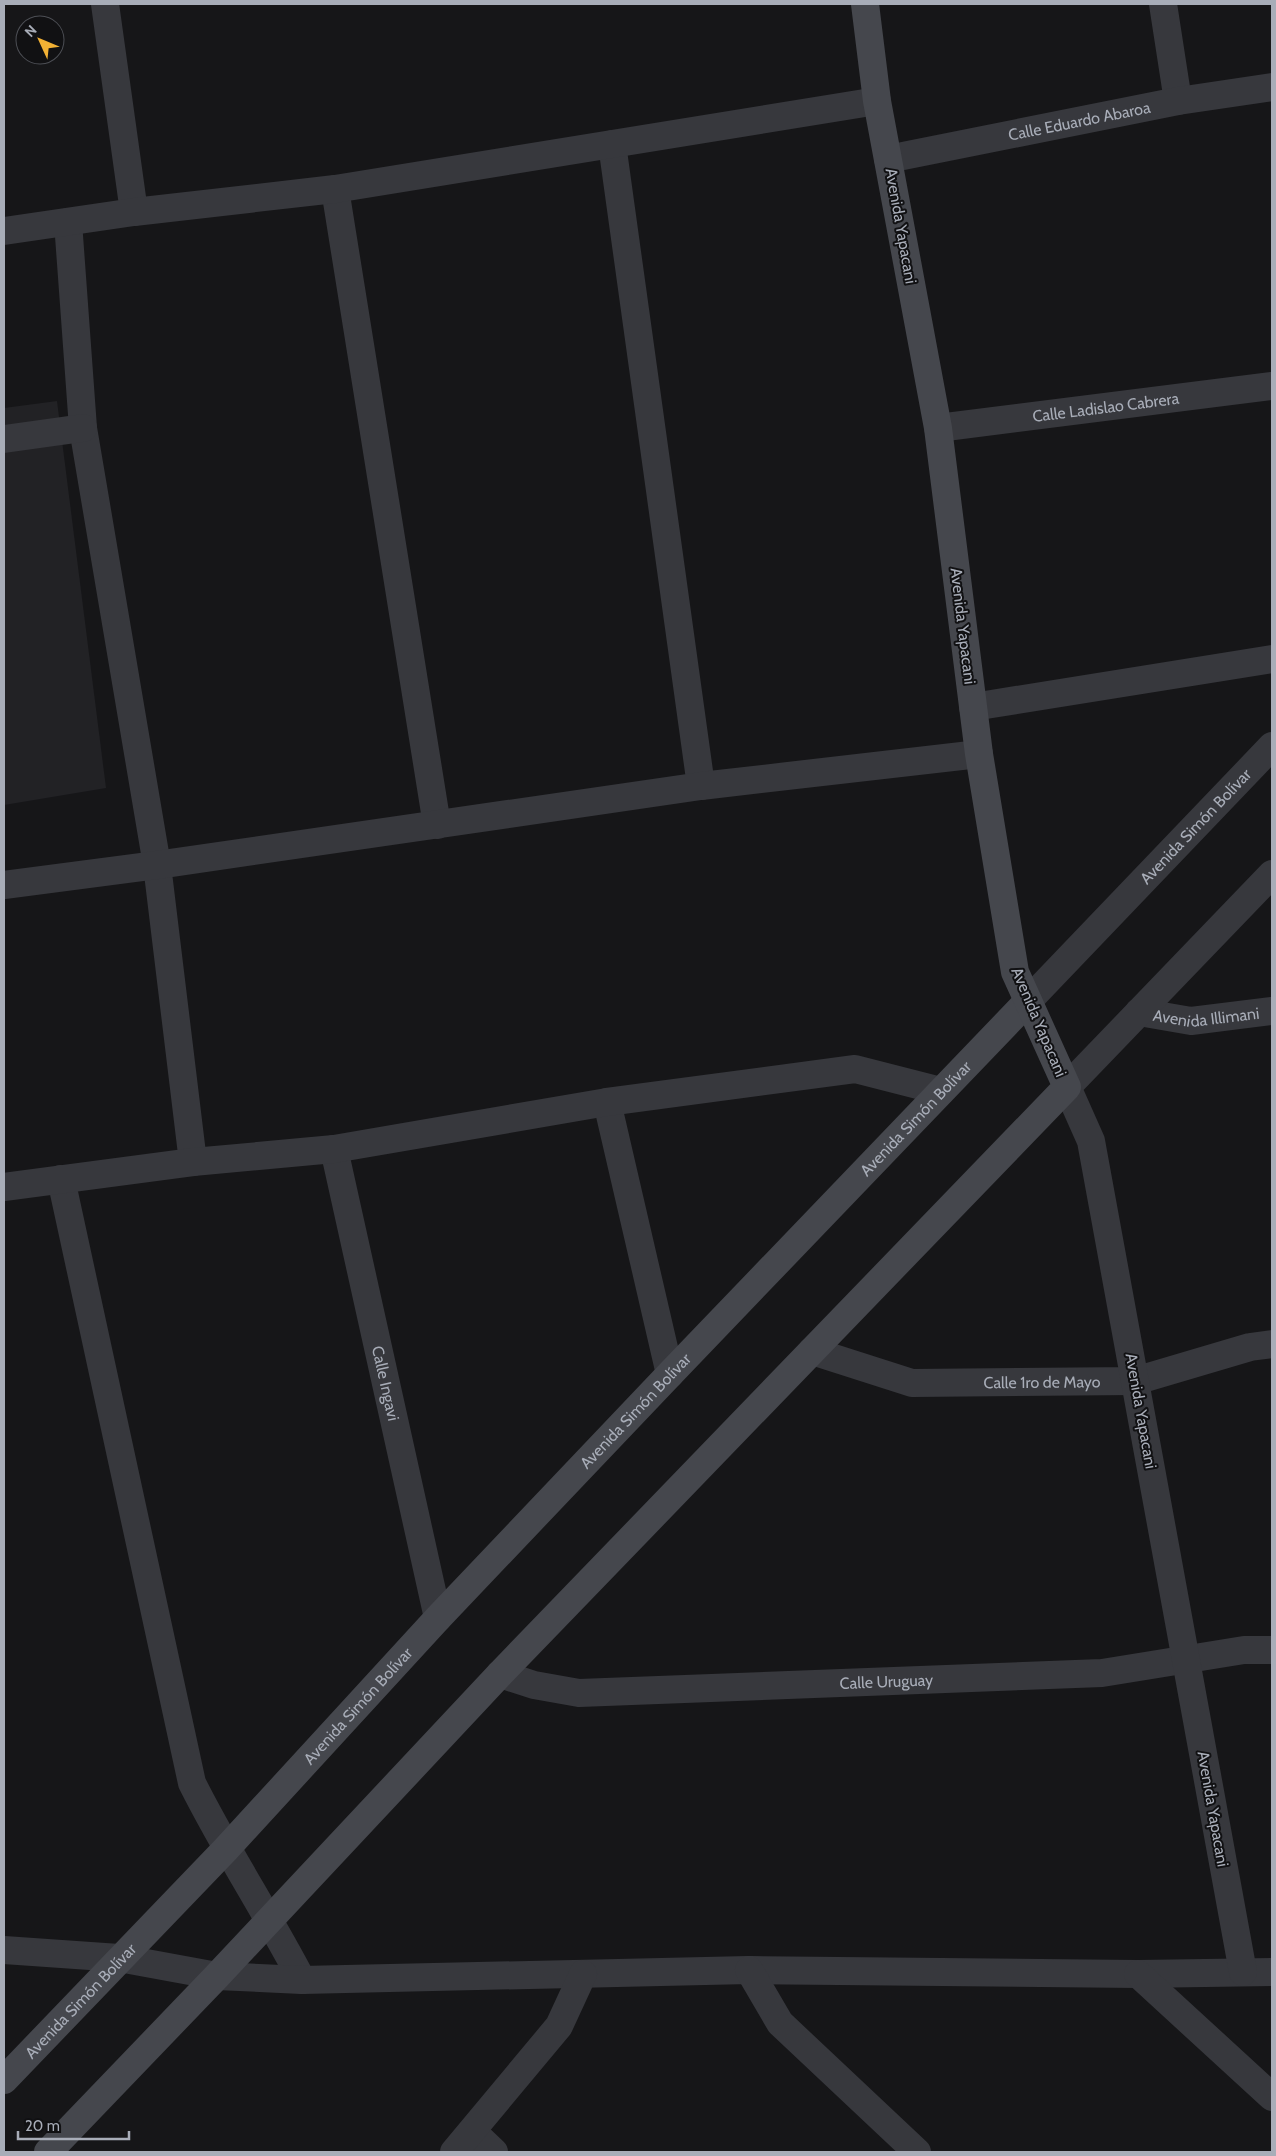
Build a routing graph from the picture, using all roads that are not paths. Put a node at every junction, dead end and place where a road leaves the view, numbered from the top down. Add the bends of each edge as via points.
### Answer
1 (105, 4) edge
2 (865, 4) edge
3 (1163, 4) edge
4 (1272, 87) edge
5 (1178, 101) junction
6 (877, 102) junction
7 (612, 144) junction
8 (888, 159) junction
9 (335, 189) junction
10 (134, 212) junction
11 (68, 222) junction
12 (4, 231) edge
13 (1272, 386) edge
14 (83, 428) junction
15 (938, 428) junction
16 (4, 439) edge
17 (1272, 659) edge
18 (974, 707) junction
19 (1272, 746) edge
20 (979, 754) junction
21 (701, 786) junction
22 (437, 825) junction
23 (157, 865) junction
24 (1272, 874) edge
25 (4, 885) edge
26 (1028, 1001) junction
27 (1272, 1011) edge
28 (1139, 1012) junction
29 (1067, 1087) junction
30 (941, 1091) junction
31 (607, 1102) junction
32 (334, 1149) junction
33 (193, 1162) junction
34 (60, 1179) junction
35 (4, 1187) edge
36 (1272, 1344) edge
37 (812, 1351) junction
38 (670, 1374) junction
39 (1135, 1381) junction
40 (438, 1618) junction
41 (1272, 1650) edge
42 (1186, 1661) junction
43 (500, 1674) junction
44 (226, 1849) junction
45 (270, 1920) junction
46 (4, 1950) edge
47 (119, 1958) junction
48 (749, 1970) junction
49 (1243, 1972) junction
50 (1272, 1972) edge
51 (582, 1974) junction
52 (1138, 1974) junction
53 (217, 1976) junction
54 (302, 1980) junction
55 (4, 2080) edge
56 (1272, 2097) edge
57 (473, 2132) junction
58 (48, 2152) edge
59 (454, 2152) edge
60 (494, 2152) edge
61 (917, 2152) edge

1 - 10 street
2 - 6 street, Avenida Yapacani
3 - 5 street
4 - 5 street, Calle Eduardo Abaroa
5 - 8 street, Calle Eduardo Abaroa
6 - 7 street
6 - 8 street, Avenida Yapacani
7 - 9 street
7 - 21 street
8 - 15 street, Avenida Yapacani
9 - 10 street
9 - 22 street
10 - 11 street
11 - 12 street
11 - 14 street
13 - 15 street, Calle Ladislao Cabrera
14 - 16 street
14 - 23 street
15 - 18 street, Avenida Yapacani
17 - 18 street
18 - 20 street, Avenida Yapacani
19 - 26 street, Avenida Simón Bolívar
20 - 21 street
20 - 26 street, Avenida Yapacani via 1015,972
21 - 22 street
22 - 23 street
23 - 25 street
23 - 33 street
24 - 28 street
26 - 29 street, Avenida Yapacani
26 - 30 street, Avenida Simón Bolívar
27 - 28 street, Avenida Illimani via 1191,1022
28 - 29 street
29 - 37 street
29 - 39 street, Avenida Yapacani via 1091,1141
30 - 31 street via 855,1069
30 - 38 street, Avenida Simón Bolívar
31 - 32 street
31 - 38 street
32 - 33 street
32 - 40 street, Calle Ingavi
33 - 34 street
34 - 35 street
34 - 44 street via 192,1784
36 - 39 street, Calle 1ro de Mayo via 1250,1347
37 - 39 street, Calle 1ro de Mayo via 912,1383
37 - 43 street
38 - 40 street, Avenida Simón Bolívar
39 - 42 street, Avenida Yapacani
40 - 44 street, Avenida Simón Bolívar
41 - 42 street, Calle Uruguay via 1244,1650
42 - 43 street, Calle Uruguay via 1102,1674 578,1693 534,1685
42 - 49 street, Avenida Yapacani
43 - 45 street
44 - 45 street
44 - 47 street, Avenida Simón Bolívar
45 - 53 street
45 - 54 street
46 - 47 street
47 - 53 street
47 - 55 street, Avenida Simón Bolívar
48 - 51 street
48 - 52 street
48 - 61 street via 780,2023
49 - 50 street
49 - 52 street
51 - 54 street
51 - 57 street via 560,2026
52 - 56 street
53 - 54 street
53 - 58 street
57 - 59 street
57 - 60 street

